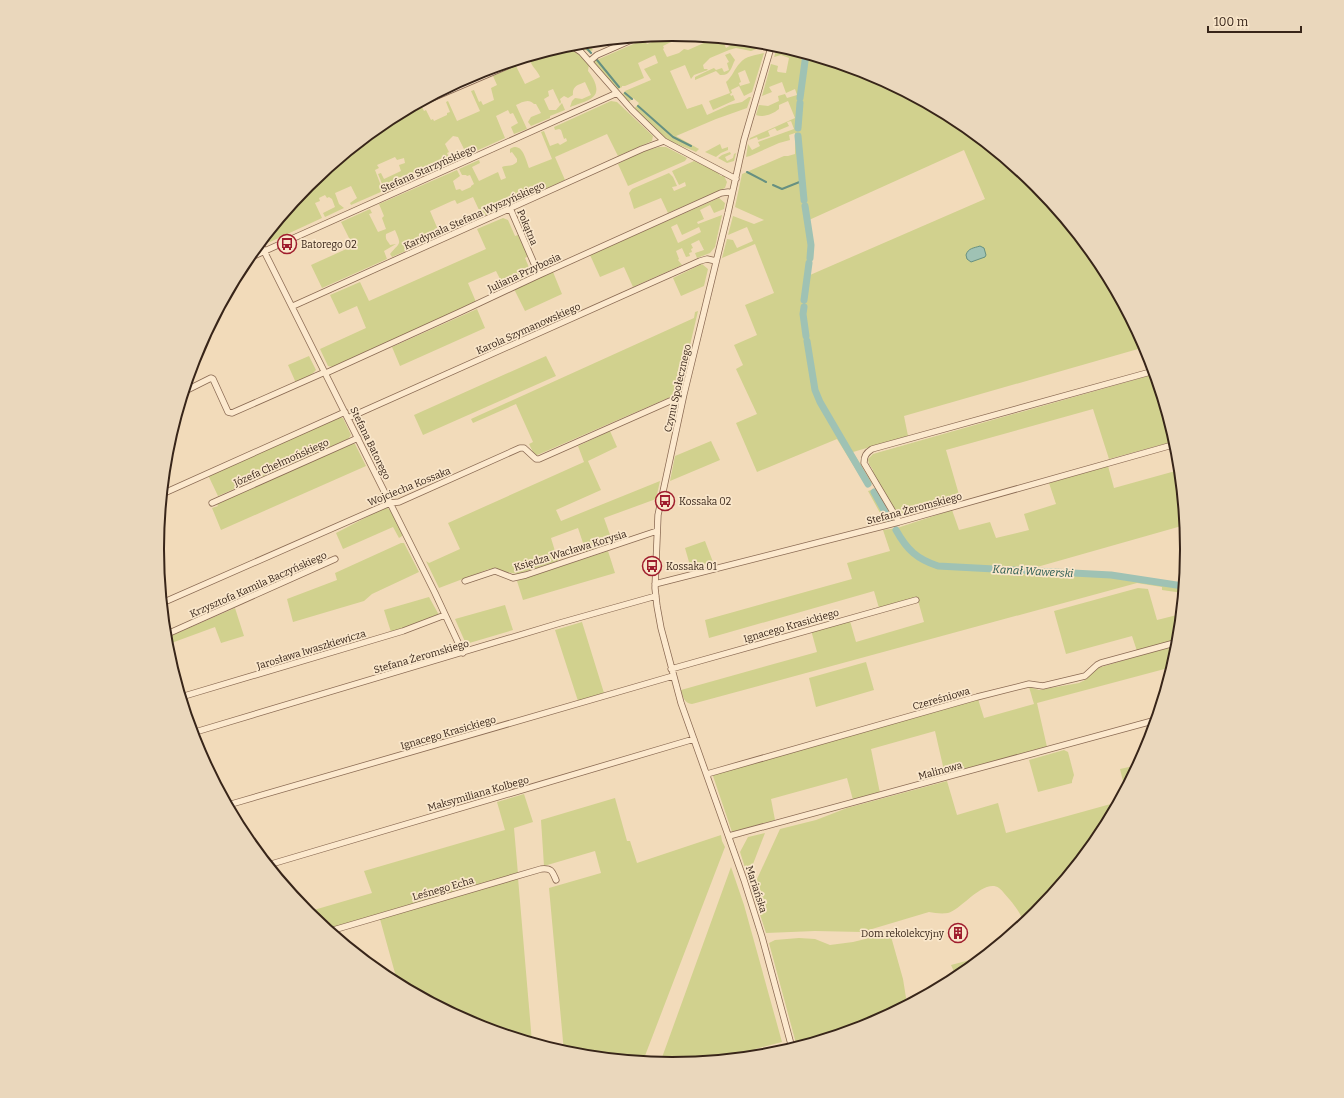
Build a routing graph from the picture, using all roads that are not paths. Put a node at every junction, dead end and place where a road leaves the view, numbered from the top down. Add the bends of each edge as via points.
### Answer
1 (623, 43) edge
2 (578, 50) edge
3 (770, 51) edge
4 (590, 61) junction
5 (617, 93) junction
6 (664, 141) junction
7 (736, 179) junction
8 (732, 193) junction
9 (510, 208) junction
10 (264, 251) junction
11 (260, 253) edge
12 (716, 261) junction
13 (539, 274) junction
14 (292, 306) junction
15 (325, 372) junction
16 (1148, 373) edge
17 (191, 387) edge
18 (682, 400) junction
19 (345, 412) junction
20 (348, 418) junction
21 (358, 438) junction
22 (1169, 446) edge
23 (167, 492) edge
24 (390, 502) junction
25 (212, 503) dead end
26 (899, 522) junction
27 (657, 531) junction
28 (335, 559) dead end
29 (465, 581) dead end
30 (656, 584) junction
31 (656, 596) junction
32 (916, 600) dead end
33 (167, 601) edge
34 (445, 615) junction
35 (171, 633) edge
36 (1171, 644) edge
37 (463, 653) junction
38 (671, 669) junction
39 (673, 676) junction
40 (186, 696) edge
41 (1149, 722) edge
42 (198, 731) edge
43 (694, 739) junction
44 (707, 774) junction
45 (232, 804) edge
46 (729, 836) junction
47 (273, 863) edge
48 (556, 880) dead end
49 (335, 929) edge
50 (791, 1043) edge

1 - 4 street via 597,55
2 - 4 street
3 - 7 street, Czynu Społecznego via 744,140
4 - 5 street
5 - 6 street
5 - 10 street, Stefana Starzyńskiego
6 - 7 street
6 - 9 street, Kardynała Stefana Wyszyńskiego
7 - 8 street, Czynu Społecznego
8 - 12 street, Czynu Społecznego
8 - 13 street, Juliana Przybosia via 721,193
9 - 13 street, Pokątna
9 - 14 street, Kardynała Stefana Wyszyńskiego
10 - 11 street, Stefana Starzyńskiego
10 - 14 street, Stefana Batorego
12 - 18 street, Czynu Społecznego
12 - 20 street, Karola Szymanowskiego via 700,261
13 - 15 street, Juliana Przybosia
14 - 15 street, Stefana Batorego
15 - 17 street, Juliana Przybosia via 232,413 228,412 213,379
15 - 19 street, Stefana Batorego
16 - 26 street via 870,450 864,457 864,463
18 - 24 street, Wojciecha Kossaka via 670,401 539,459 524,448 520,448 399,502
18 - 27 street, Czynu Społecznego
19 - 20 street, Stefana Batorego
19 - 23 street
20 - 21 street, Stefana Batorego
21 - 24 street, Stefana Batorego
21 - 25 street, Józefa Chełmońskiego
22 - 26 street, Stefana Żeromskiego
24 - 33 street, Wojciecha Kossaka
24 - 34 street, Stefana Batorego
26 - 30 street, Stefana Żeromskiego
27 - 29 street, Księdza Wacława Korysia via 526,575 513,578 495,571
27 - 30 street, Czynu Społecznego
28 - 35 street, Krzysztofa Kamila Baczyńskiego
30 - 31 street, Czynu Społecznego
31 - 37 street, Stefana Żeromskiego
31 - 38 street, Czynu Społecznego
32 - 38 street, Ignacego Krasickiego
34 - 37 street, Stefana Batorego
34 - 40 street, Jarosława Iwaszkiewicza via 403,631
36 - 44 street, Czereśniowa via 1097,665 1084,676 1043,686 1029,684 984,695
37 - 42 street, Stefana Żeromskiego
38 - 39 street, Czynu Społecznego
39 - 43 street, Czynu Społecznego
39 - 45 street, Ignacego Krasickiego
41 - 46 street, Malinowa
43 - 44 street, Mariańska
43 - 47 street, Maksymiliana Kolbego
44 - 46 street, Mariańska
46 - 50 street, Mariańska via 762,937
48 - 49 street, Leśnego Echa via 548,868 541,869

